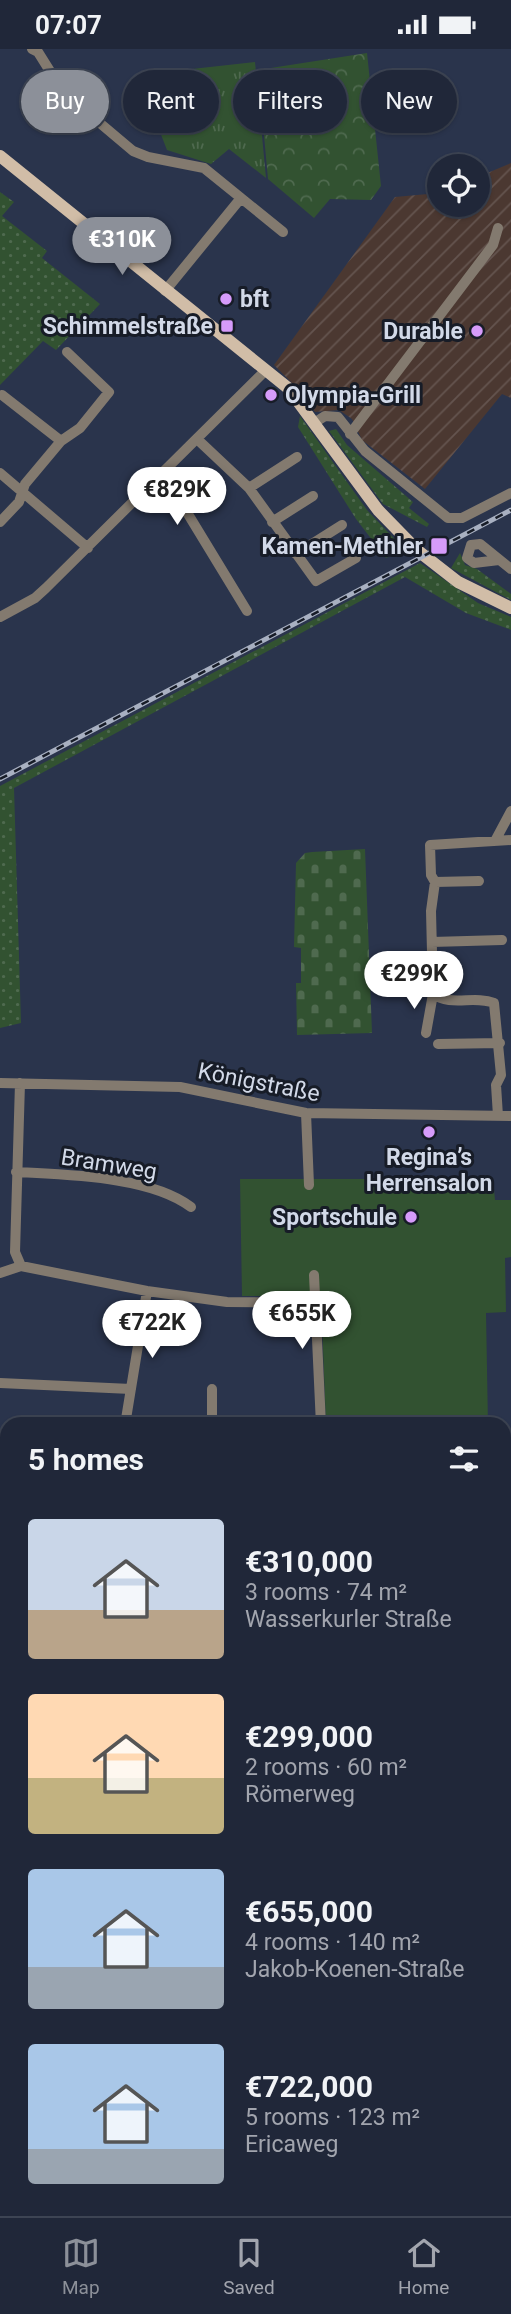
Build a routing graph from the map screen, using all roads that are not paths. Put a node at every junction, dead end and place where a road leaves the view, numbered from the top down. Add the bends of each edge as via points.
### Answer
1 (32, 49) edge
2 (0, 156) edge
3 (241, 198) junction
4 (498, 228) dead end
5 (284, 232) dead end
6 (166, 291) junction
7 (66, 352) dead end
8 (266, 370) junction
9 (2, 395) dead end
10 (314, 423) junction
11 (350, 433) junction
12 (197, 439) junction
13 (61, 441) junction
14 (297, 457) dead end
15 (0, 473) edge
16 (163, 473) junction
17 (249, 488) junction
18 (22, 493) junction
19 (511, 493) edge
20 (313, 496) dead end
21 (272, 521) junction
22 (0, 522) edge
23 (342, 525) dead end
24 (88, 548) junction
25 (296, 554) junction
26 (356, 558) dead end
27 (499, 560) dead end
28 (511, 569) edge
29 (511, 608) edge
30 (247, 611) dead end
31 (0, 617) edge
32 (511, 811) edge
33 (511, 840) edge
34 (495, 841) junction
35 (479, 881) dead end
36 (435, 882) junction
37 (502, 940) dead end
38 (432, 942) junction
39 (433, 993) junction
40 (426, 1033) dead end
41 (500, 1043) junction
42 (438, 1044) dead end
43 (0, 1083) edge
44 (20, 1083) junction
45 (306, 1113) junction
46 (498, 1116) junction
47 (511, 1116) edge
48 (16, 1172) junction
49 (309, 1185) dead end
50 (191, 1207) dead end
51 (21, 1266) junction
52 (0, 1273) edge
53 (314, 1275) dead end
54 (147, 1291) junction
55 (314, 1303) junction
56 (0, 1383) edge
57 (131, 1389) junction
58 (212, 1389) dead end
59 (126, 1417) edge
60 (212, 1417) edge
61 (321, 1417) edge

1 - 3 street via 62,92 133,151 204,168
2 - 6 main road
3 - 5 street
3 - 6 street
4 - 11 street via 494,245
6 - 8 main road
7 - 13 street via 109,392 80,428
8 - 10 main road via 292,393
8 - 12 street
9 - 13 street
10 - 11 street via 325,416 338,417
10 - 29 main road via 405,539 472,590
11 - 19 street via 365,451 453,520
12 - 16 street
12 - 17 street
13 - 18 street
14 - 17 street
15 - 18 street
16 - 24 street
16 - 30 street
17 - 21 street
18 - 22 street
18 - 24 street
20 - 21 street
21 - 25 street
23 - 25 street
24 - 31 street via 35,598
25 - 26 street via 316,581
27 - 28 street
32 - 34 street
33 - 34 street
34 - 36 street via 430,845
35 - 36 street
36 - 38 street
37 - 38 street
38 - 39 street
39 - 40 street
39 - 41 street via 442,1001 494,1003
41 - 42 street
41 - 46 street
43 - 44 street, Königstraße
44 - 45 street, Königstraße via 180,1087
44 - 48 street
45 - 46 street, Königstraße
45 - 49 street
46 - 47 street, Königstraße
48 - 50 street, Bramweg via 148,1188 177,1196
48 - 51 street via 15,1252
51 - 52 street
51 - 54 street
53 - 55 street
54 - 55 street via 227,1302
54 - 57 street
55 - 61 street
56 - 57 street
57 - 59 street
58 - 60 street

